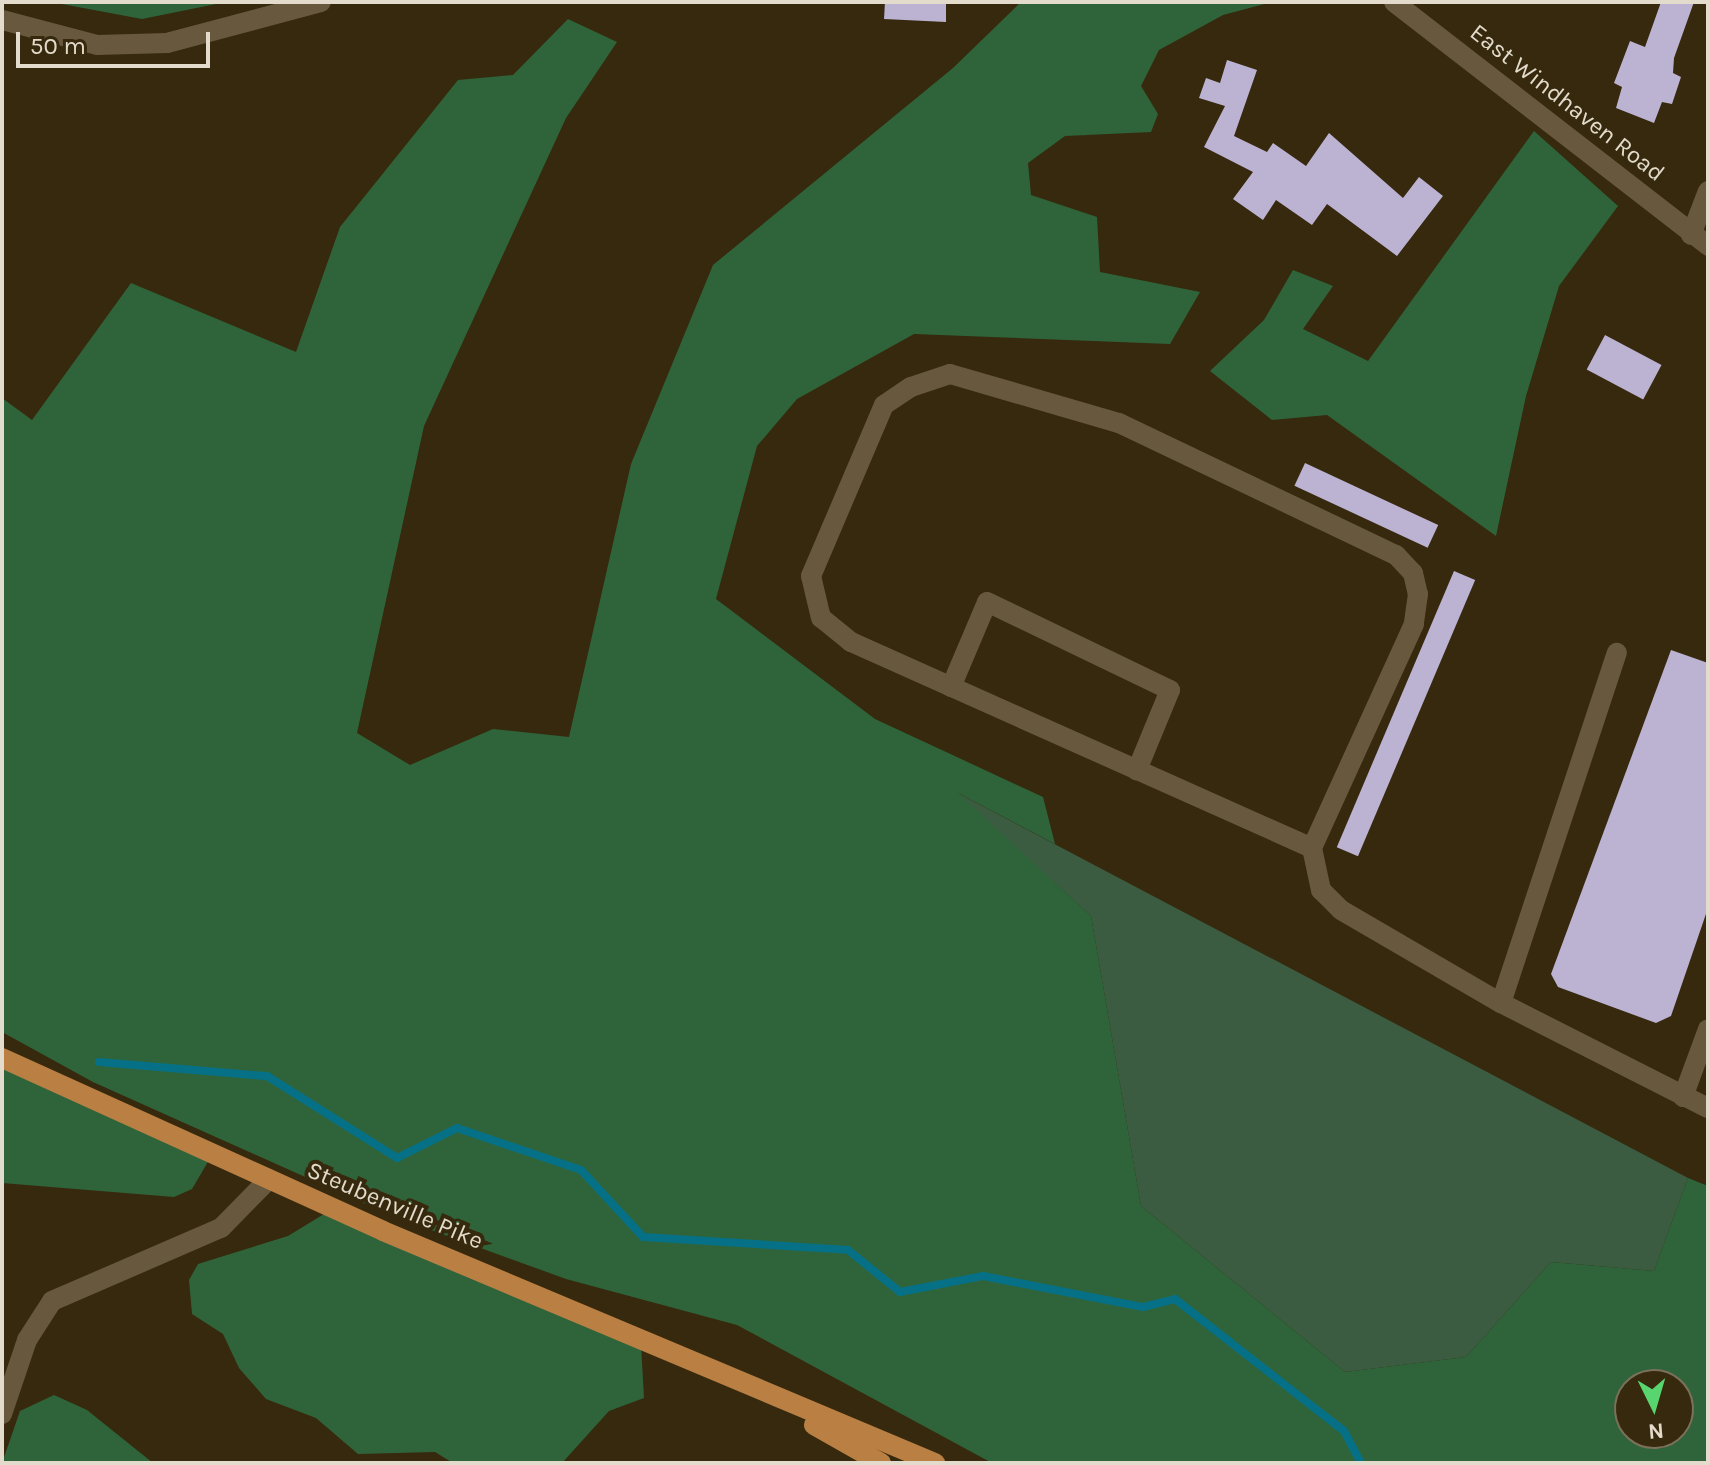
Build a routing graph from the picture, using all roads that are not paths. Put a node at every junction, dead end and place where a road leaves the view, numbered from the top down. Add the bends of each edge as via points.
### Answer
1 (321, 2) edge
2 (1394, 2) edge
3 (2, 20) edge
4 (1708, 191) edge
5 (1699, 240) edge
6 (1617, 653) dead end
7 (951, 687) junction
8 (1137, 770) junction
9 (1312, 848) junction
10 (1501, 1003) junction
11 (1708, 1029) edge
12 (2, 1058) edge
13 (1683, 1097) junction
14 (1708, 1108) edge
15 (268, 1180) junction
16 (770, 1399) junction
17 (2, 1414) edge
18 (881, 1463) edge
19 (935, 1463) edge

1 - 3 street via 167,43 97,45
2 - 5 street, East Windhaven Road
4 - 5 street
6 - 10 street
7 - 8 street
7 - 8 street via 987,602 1170,690
7 - 9 street via 851,642 821,618 811,576 884,405 911,387 950,374 1119,423 1396,555 1413,573 1418,594 1414,624
8 - 9 street
9 - 10 street via 1321,890 1341,910
10 - 13 street
11 - 13 street
12 - 15 main road, Steubenville Pike
13 - 14 street
15 - 16 main road, Steubenville Pike
15 - 17 street via 221,1228 52,1301 27,1340
16 - 18 main road, Steubenville Pike
16 - 19 main road, Steubenville Pike

